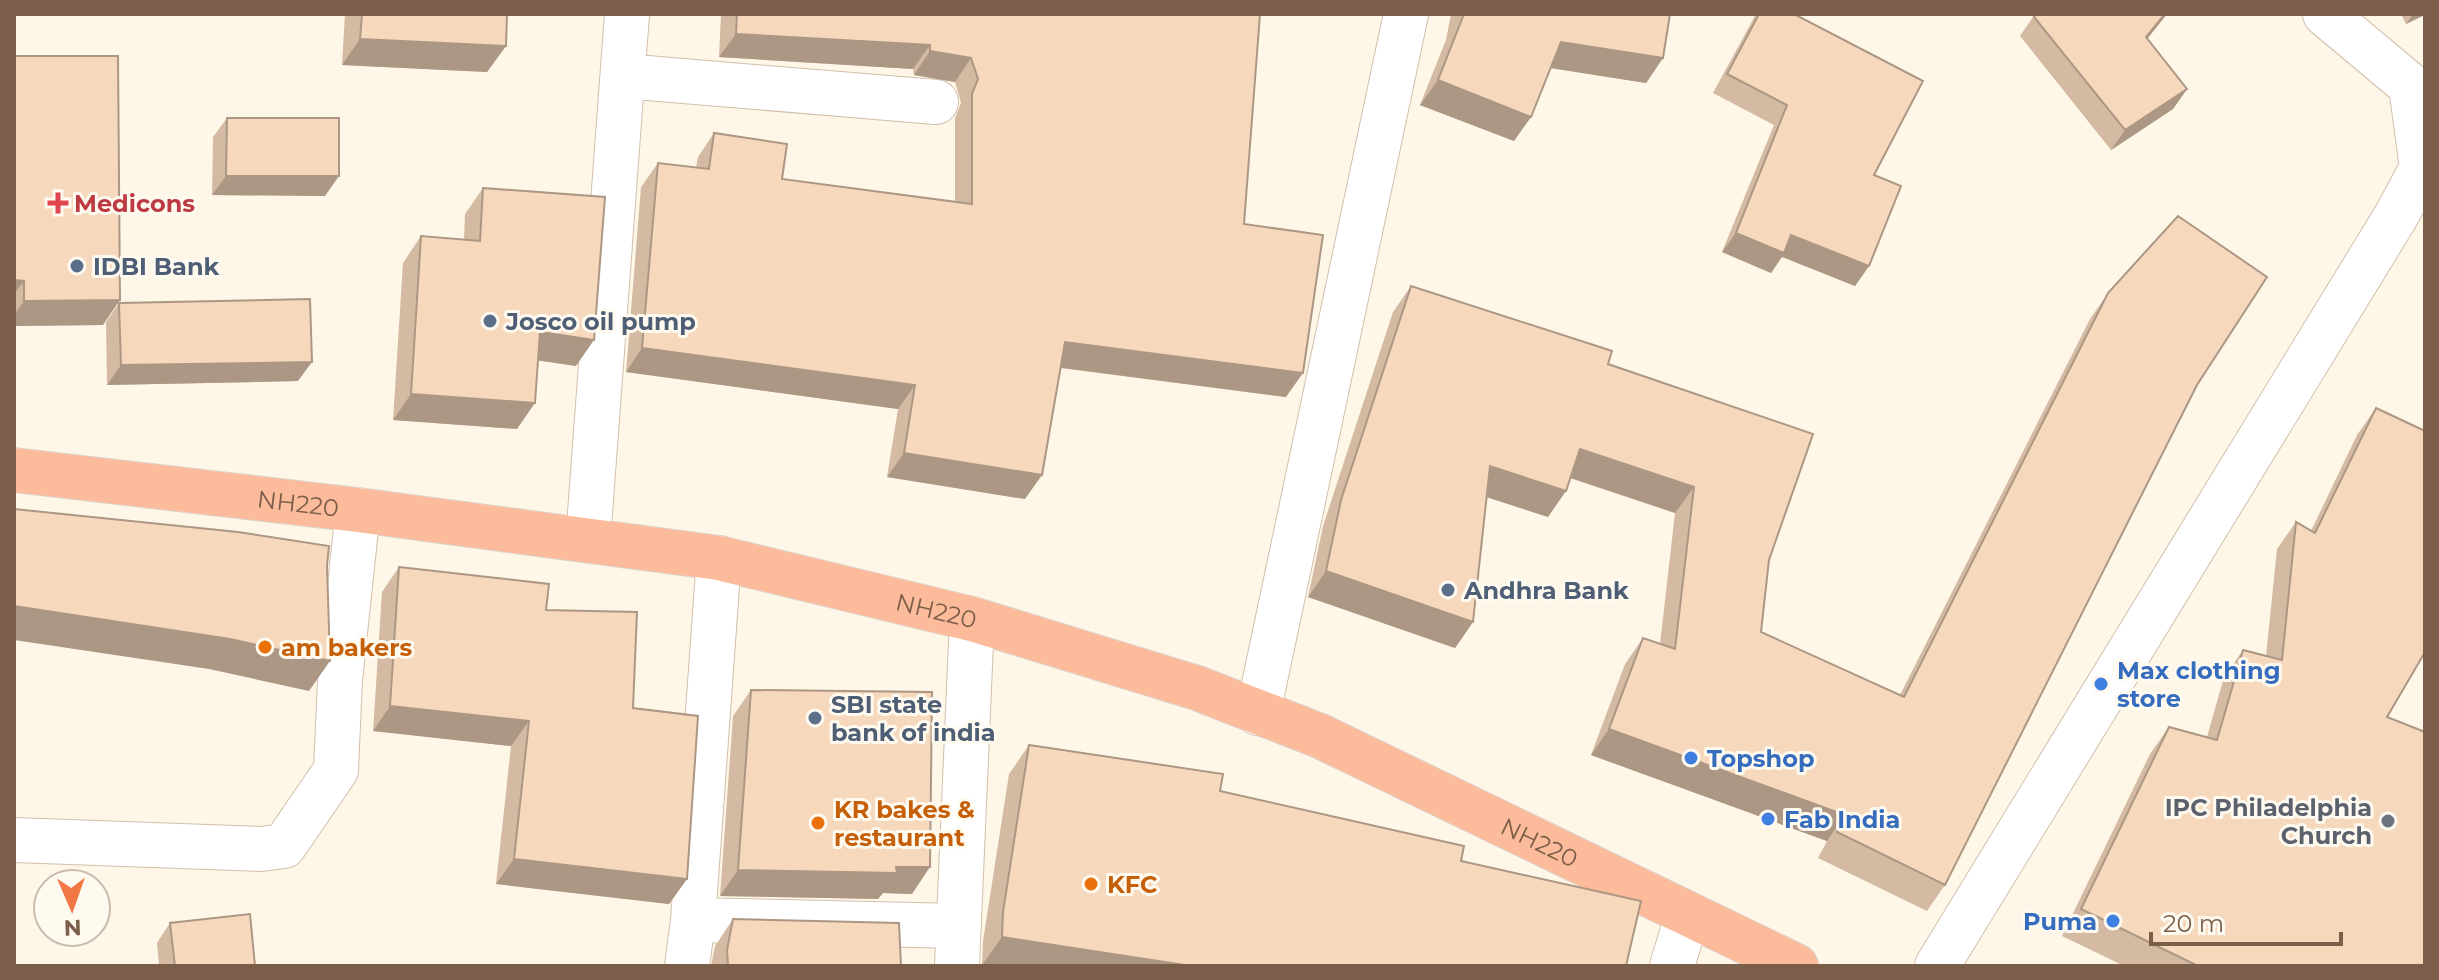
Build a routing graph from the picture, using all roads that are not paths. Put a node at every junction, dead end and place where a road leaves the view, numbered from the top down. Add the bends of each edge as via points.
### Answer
1 (627, 14) edge
2 (1406, 14) edge
3 (2325, 14) edge
4 (623, 76) junction
5 (936, 102) dead end
6 (14, 470) edge
7 (358, 510) junction
8 (588, 540) junction
9 (719, 558) junction
10 (972, 619) junction
11 (1258, 713) junction
12 (14, 840) edge
13 (1688, 914) junction
14 (693, 920) junction
15 (958, 946) edge
16 (687, 966) edge
17 (1672, 966) edge
18 (1796, 966) edge
19 (1937, 966) edge

1 - 4 street
2 - 11 street
3 - 19 street via 2411,86 2422,168
4 - 5 street
4 - 8 street
6 - 7 highway, NH220
7 - 8 highway, NH220
7 - 12 street via 336,770 284,846
8 - 9 highway, NH220
9 - 10 highway, NH220
9 - 14 street
10 - 11 highway, NH220 via 1197,688
10 - 15 street
11 - 13 highway, NH220 via 1320,736
13 - 17 street
13 - 18 highway, NH220
14 - 15 street
14 - 16 street

